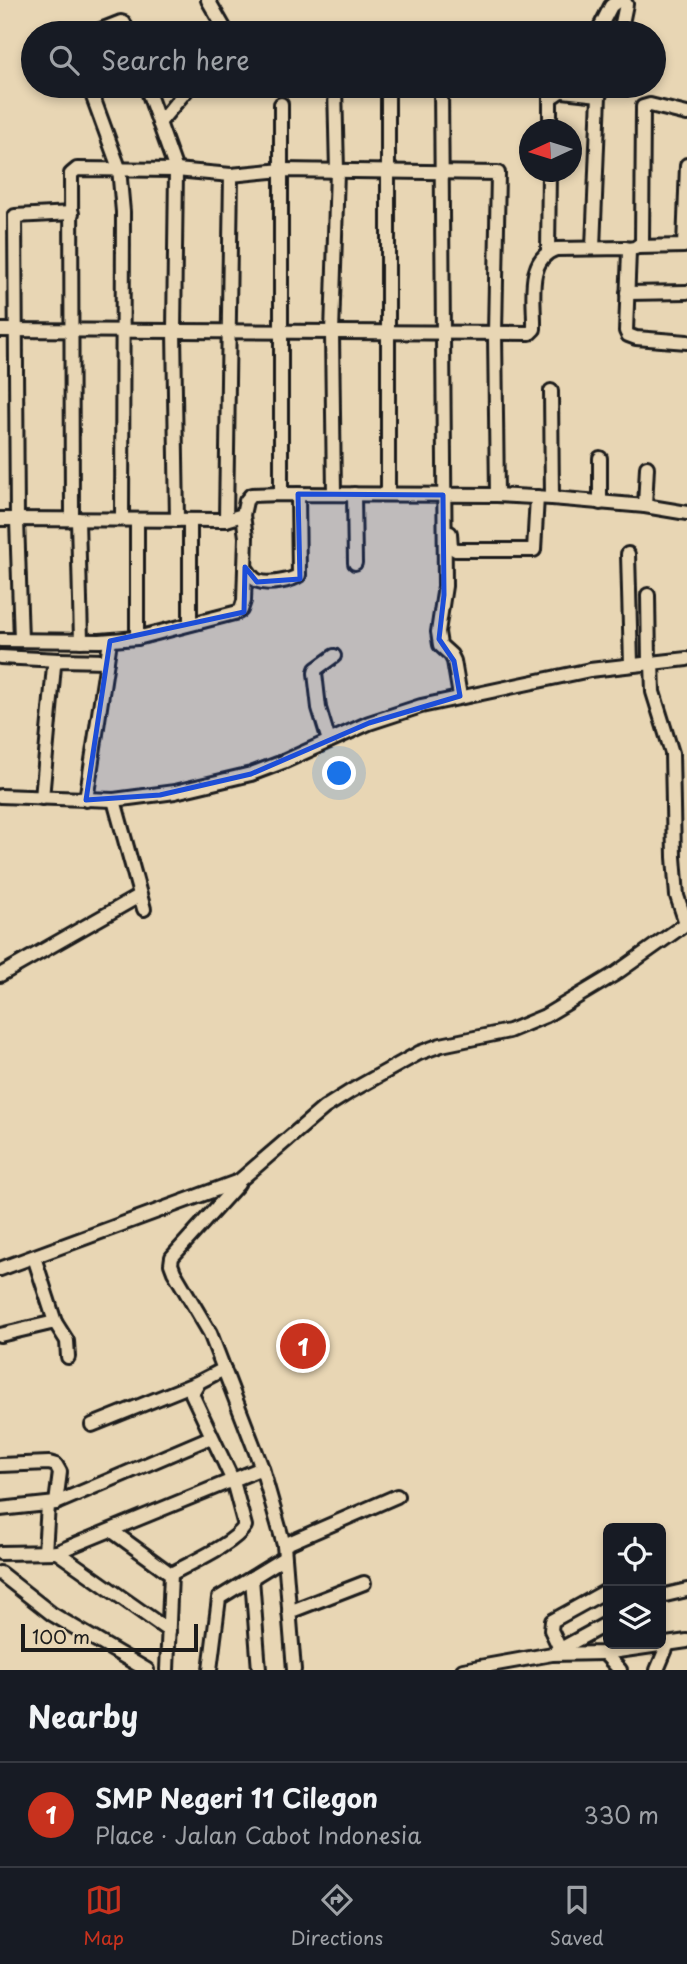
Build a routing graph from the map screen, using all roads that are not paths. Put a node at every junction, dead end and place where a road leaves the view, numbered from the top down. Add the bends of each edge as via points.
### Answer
1 (208, 0) edge
2 (621, 0) edge
3 (220, 21) edge
4 (603, 21) edge
5 (623, 21) edge
6 (93, 98) edge
7 (150, 98) edge
8 (180, 98) edge
9 (335, 98) edge
10 (388, 98) edge
11 (442, 98) edge
12 (550, 98) edge
13 (602, 98) edge
14 (281, 104) dead end
15 (687, 114) edge
16 (550, 119) edge
17 (159, 123) junction
18 (687, 165) edge
19 (119, 168) junction
20 (176, 170) junction
21 (282, 170) junction
22 (337, 171) junction
23 (388, 172) junction
24 (440, 173) junction
25 (231, 175) junction
26 (549, 182) edge
27 (72, 213) junction
28 (15, 216) junction
29 (0, 218) edge
30 (686, 246) edge
31 (593, 248) junction
32 (633, 248) junction
33 (548, 251) junction
34 (687, 292) edge
35 (627, 293) junction
36 (0, 330) edge
37 (17, 330) junction
38 (70, 330) junction
39 (123, 331) junction
40 (174, 331) junction
41 (227, 331) junction
42 (282, 333) junction
43 (332, 333) junction
44 (387, 333) junction
45 (441, 333) junction
46 (495, 334) junction
47 (687, 342) edge
48 (551, 391) dead end
49 (600, 458) dead end
50 (648, 467) dead end
51 (281, 494) junction
52 (298, 494) junction
53 (334, 494) junction
54 (354, 494) junction
55 (388, 494) junction
56 (446, 495) junction
57 (497, 495) junction
58 (537, 497) junction
59 (552, 498) junction
60 (600, 503) junction
61 (645, 506) junction
62 (687, 513) edge
63 (243, 515) junction
64 (0, 519) edge
65 (75, 519) junction
66 (121, 519) junction
67 (17, 520) junction
68 (183, 520) junction
69 (226, 520) junction
70 (137, 521) junction
71 (628, 554) dead end
72 (355, 564) dead end
73 (246, 567) junction
74 (648, 595) dead end
75 (190, 624) junction
76 (137, 638) junction
77 (0, 640) edge
78 (21, 640) junction
79 (81, 641) junction
80 (110, 641) junction
81 (334, 656) dead end
82 (0, 657) edge
83 (687, 659) edge
84 (59, 660) junction
85 (107, 662) junction
86 (650, 662) junction
87 (631, 664) junction
88 (460, 696) junction
89 (329, 741) junction
90 (1, 797) edge
91 (42, 798) junction
92 (86, 800) junction
93 (114, 800) junction
94 (687, 923) edge
95 (0, 975) edge
96 (239, 1181) junction
97 (34, 1257) junction
98 (0, 1269) edge
99 (55, 1322) junction
100 (0, 1335) edge
101 (68, 1357) dead end
102 (225, 1369) junction
103 (199, 1382) junction
104 (92, 1425) dead end
105 (211, 1437) junction
106 (0, 1465) edge
107 (262, 1468) junction
108 (233, 1481) junction
109 (397, 1496) dead end
110 (52, 1504) junction
111 (0, 1509) edge
112 (112, 1531) junction
113 (51, 1552) junction
114 (284, 1552) junction
115 (0, 1553) edge
116 (0, 1573) edge
117 (170, 1574) junction
118 (252, 1578) junction
119 (363, 1583) dead end
120 (687, 1590) edge
121 (603, 1593) edge
122 (666, 1595) edge
123 (289, 1612) junction
124 (603, 1626) edge
125 (169, 1631) junction
126 (687, 1641) edge
127 (668, 1644) junction
128 (556, 1652) junction
129 (604, 1653) junction
130 (519, 1665) edge
131 (147, 1670) edge
132 (167, 1670) edge
133 (210, 1670) edge
134 (259, 1670) edge
135 (294, 1670) edge
136 (467, 1670) edge
137 (620, 1670) edge
138 (657, 1670) edge

1 - 3 street
2 - 4 street via 611,6
2 - 5 street via 626,4
6 - 19 street
7 - 17 street
8 - 17 street
9 - 22 street
10 - 23 street
11 - 24 street
12 - 16 street
13 - 31 street
14 - 21 street
15 - 32 street via 643,107 642,243
17 - 20 street
18 - 30 street
19 - 20 street
19 - 27 street via 74,171
19 - 39 street
20 - 25 street
20 - 40 street
21 - 22 street
21 - 25 street
21 - 42 street
22 - 23 street
22 - 43 street
23 - 24 street
23 - 44 street
24 - 45 street
24 - 46 street via 496,172 499,176
25 - 41 street
26 - 33 street
27 - 28 street
27 - 38 street
28 - 29 street
28 - 37 street
30 - 32 street
31 - 32 street
31 - 33 street
32 - 35 street
33 - 46 street via 535,270 534,329
34 - 35 street
35 - 47 street via 628,335
36 - 37 street
37 - 38 street
37 - 67 street
38 - 39 street
38 - 65 street
39 - 40 street
39 - 66 street
40 - 41 street
40 - 68 street
41 - 42 street
41 - 69 street
42 - 43 street
42 - 51 street
43 - 44 street
43 - 53 street
44 - 45 street
44 - 55 street
45 - 46 street
45 - 56 street
46 - 57 street
48 - 59 street
49 - 60 street
50 - 61 street
51 - 52 street
51 - 63 street via 251,495
52 - 53 street
52 - 73 street via 299,575 292,580 261,582
53 - 54 street
54 - 55 street
54 - 72 street
55 - 56 street
56 - 57 street
56 - 58 street via 450,543 456,550 534,550
56 - 88 street via 439,639 454,661
57 - 58 street
58 - 59 street
59 - 60 street
60 - 61 street
61 - 62 street
63 - 69 street
63 - 73 street
64 - 67 street
65 - 66 street
65 - 67 street
65 - 79 street
66 - 70 street
67 - 78 street
68 - 69 street
68 - 70 street
68 - 75 street
70 - 76 street
71 - 87 street
73 - 75 street via 241,610
74 - 86 street
75 - 76 street
76 - 80 street
77 - 78 street
78 - 79 street
79 - 80 street
80 - 85 street
81 - 89 street via 315,673
82 - 84 street
83 - 86 street
84 - 85 street
84 - 91 street via 54,666
85 - 92 street
86 - 87 street
86 - 94 street via 653,692 672,753 677,897
87 - 88 street
88 - 89 street via 369,723
89 - 93 street via 251,774 168,794
90 - 91 street
91 - 92 street
92 - 93 street
93 - 95 street via 141,902
94 - 96 street via 545,1016 509,1031 419,1053 351,1091 324,1108
96 - 97 street
96 - 102 street via 171,1261
97 - 98 street
97 - 99 street
99 - 100 street
99 - 101 street via 67,1342
102 - 103 street
102 - 107 street
103 - 104 street
103 - 105 street via 192,1394
105 - 108 street
105 - 110 street
106 - 110 street via 56,1465 60,1472
107 - 108 street
107 - 114 street
108 - 112 street
108 - 117 street via 244,1528
109 - 114 street
110 - 111 street
110 - 113 street
112 - 113 street
112 - 117 street
113 - 115 street
113 - 125 street
114 - 118 street
114 - 123 street
116 - 131 street via 52,1614
117 - 125 street
118 - 133 street via 218,1600
118 - 134 street
119 - 123 street
120 - 122 street
121 - 128 street via 552,1621
123 - 135 street
124 - 128 street
125 - 132 street
126 - 127 street
127 - 129 street
127 - 138 street
128 - 129 street
128 - 130 street
129 - 137 street
130 - 136 street

